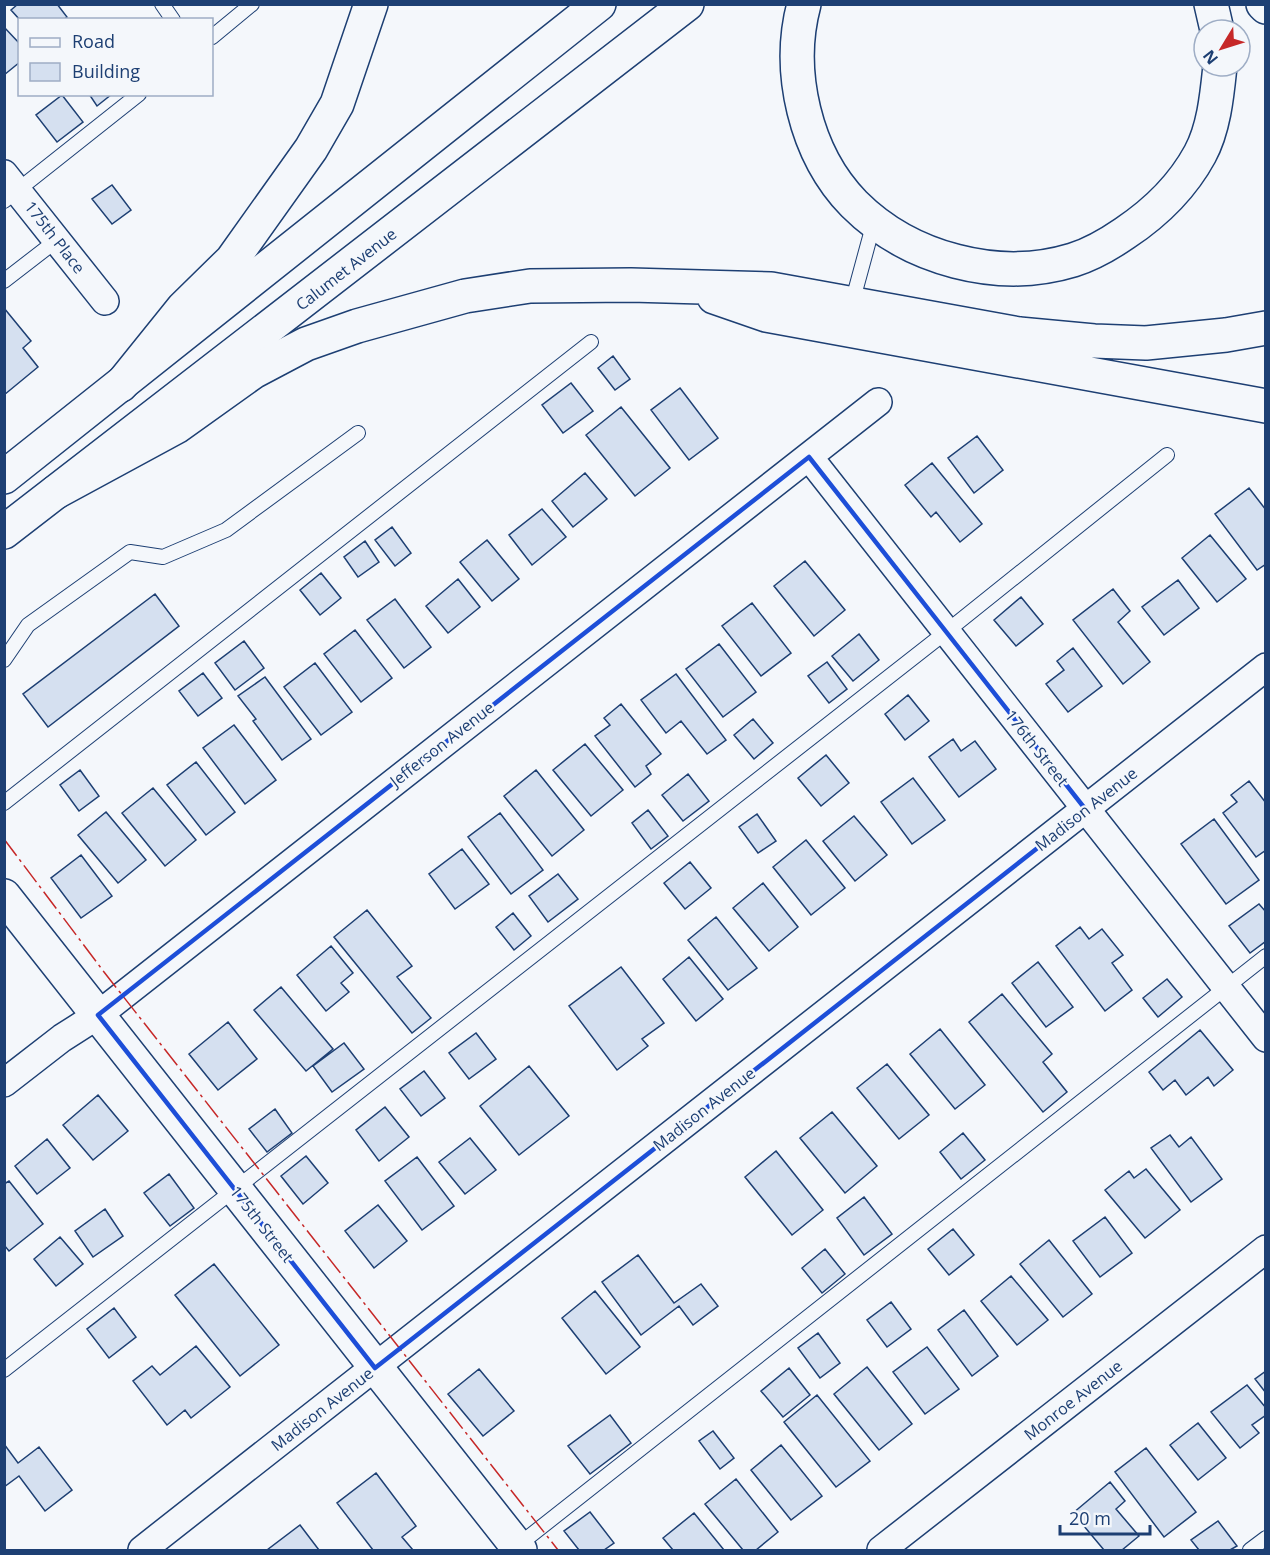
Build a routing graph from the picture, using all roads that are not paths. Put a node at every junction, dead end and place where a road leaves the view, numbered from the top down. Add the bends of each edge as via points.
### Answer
1 (162, 4) edge
2 (252, 4) edge
3 (371, 4) edge
4 (599, 4) edge
5 (687, 4) edge
6 (804, 4) edge
7 (172, 18) edge
8 (213, 36) edge
9 (1218, 78) edge
10 (136, 96) edge
11 (9, 188) edge
12 (875, 221) junction
13 (57, 240) junction
14 (4, 281) edge
15 (690, 288) junction
16 (105, 301) dead end
17 (852, 303) junction
18 (1266, 328) edge
19 (591, 342) dead end
20 (121, 385) junction
21 (878, 402) dead end
22 (1266, 406) edge
23 (358, 433) dead end
24 (1167, 455) dead end
25 (809, 457) junction
26 (4, 477) edge
27 (56, 492) junction
28 (4, 532) edge
29 (946, 632) junction
30 (4, 660) edge
31 (1266, 667) edge
32 (4, 803) edge
33 (1086, 810) junction
34 (4, 896) edge
35 (1266, 956) edge
36 (1225, 987) junction
37 (98, 1015) junction
38 (1266, 1038) edge
39 (4, 1083) edge
40 (234, 1189) junction
41 (1266, 1249) edge
42 (375, 1368) junction
43 (4, 1370) edge
44 (1266, 1538) edge
45 (516, 1549) edge
46 (142, 1551) edge
47 (881, 1551) edge
48 (1250, 1551) edge

1 - 7 lane
2 - 8 lane
3 - 20 main road via 337,104 311,149 232,260 183,308
4 - 20 main road
5 - 27 main road, Calumet Avenue
6 - 12 main road via 798,70 813,141 838,184
9 - 12 main road via 1214,111 1200,154 1176,189 1135,226 1073,260 1049,266 987,268 918,249
10 - 11 lane
11 - 13 street, 175th Place
12 - 17 lane
13 - 14 lane
13 - 16 street, 175th Place
15 - 17 main road via 771,289
15 - 22 main road via 766,315
15 - 27 main road via 530,286 465,296 357,326 306,344 253,372 176,427
17 - 18 main road via 1018,333 1094,341 1146,343
19 - 32 lane
20 - 26 main road
21 - 25 street, Jefferson Avenue
23 - 30 lane via 226,530 163,557 130,552 28,626
24 - 29 lane
25 - 29 street, 176th Street
25 - 37 street, Jefferson Avenue
27 - 28 main road, Calumet Avenue
29 - 33 street, 176th Street
29 - 40 lane
31 - 33 street, Madison Avenue
33 - 36 street, 176th Street
33 - 42 street, Madison Avenue
34 - 37 main road, 175th Street
35 - 36 lane
36 - 38 street, 176th Street
36 - 45 lane
37 - 39 street, Jefferson Avenue
37 - 40 main road, 175th Street
40 - 42 main road, 175th Street
40 - 43 lane
41 - 47 street, Monroe Avenue
42 - 45 main road, 175th Street
42 - 46 street, Madison Avenue
44 - 48 lane

